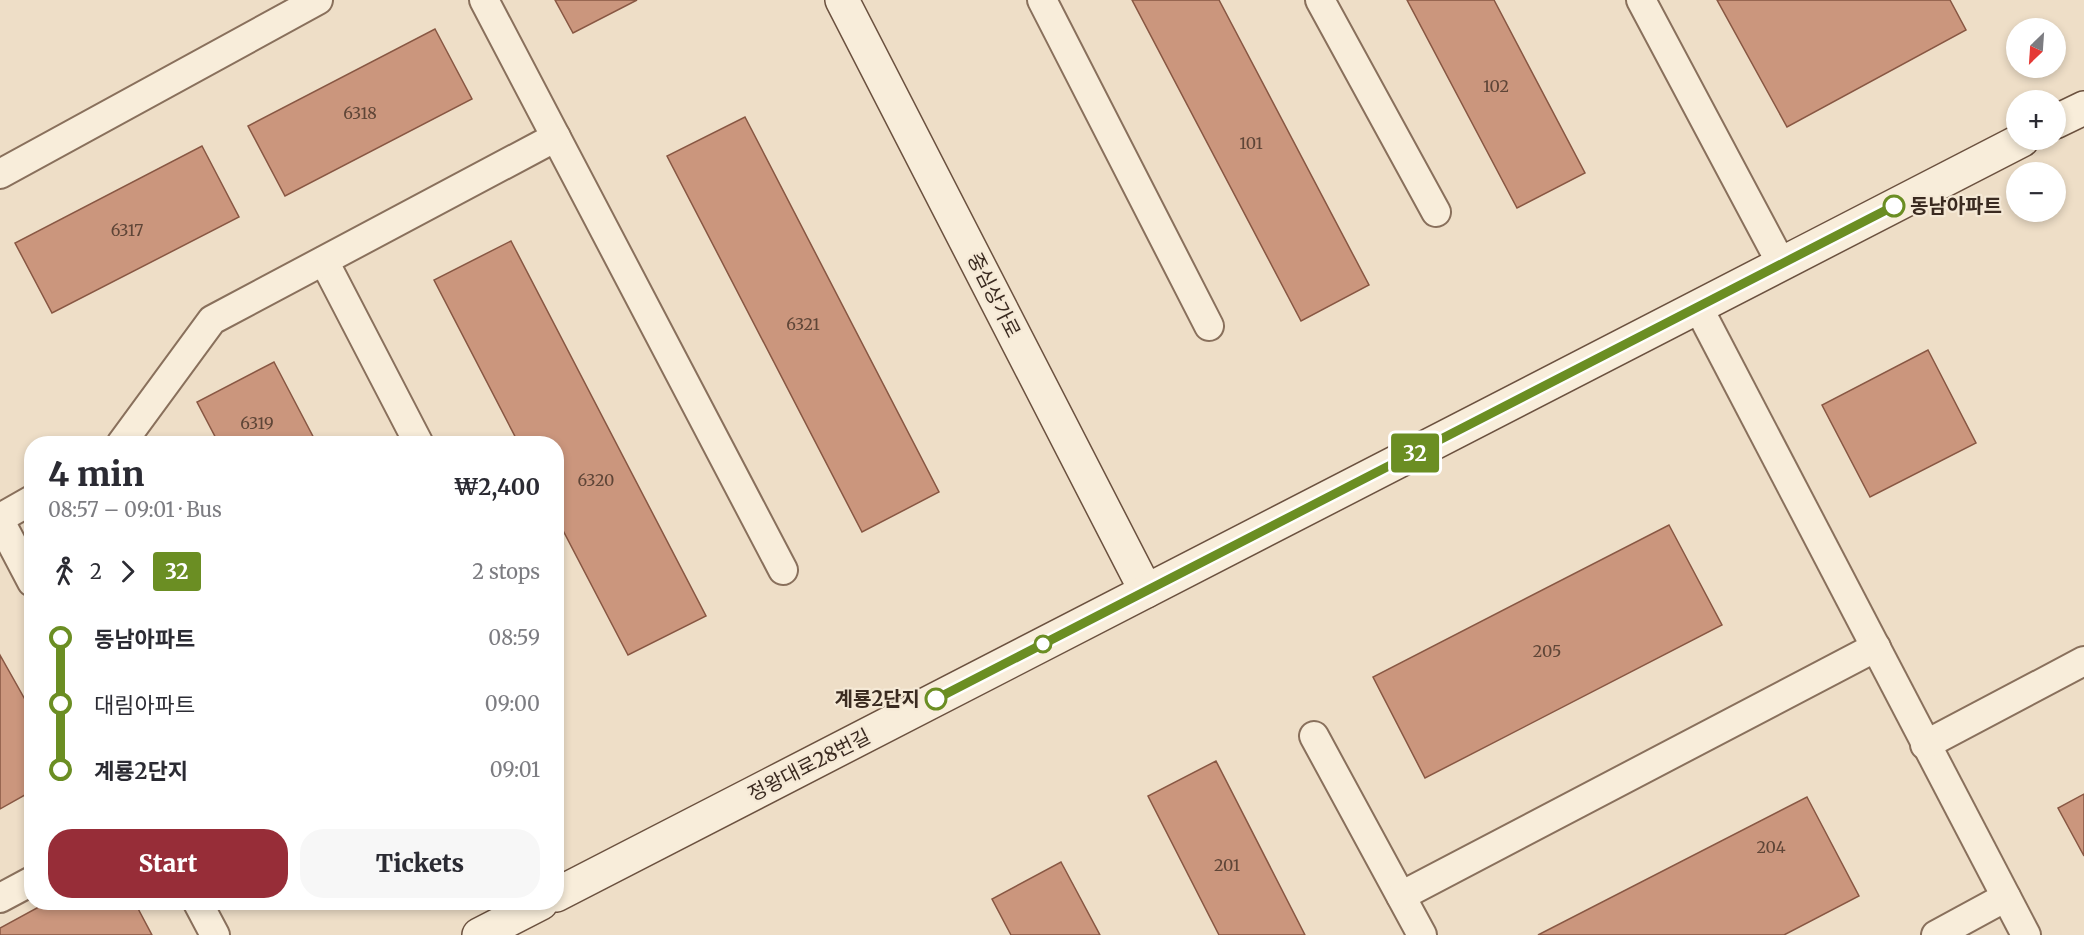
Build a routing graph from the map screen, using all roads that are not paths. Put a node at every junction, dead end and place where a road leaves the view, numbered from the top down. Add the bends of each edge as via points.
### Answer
1 (318, 0) edge
2 (484, 0) edge
3 (842, 0) edge
4 (1042, 0) edge
5 (1320, 0) edge
6 (1641, 0) edge
7 (2084, 108) edge
8 (2066, 117) edge
9 (556, 137) junction
10 (2006, 148) edge
11 (0, 174) edge
12 (1436, 212) dead end
13 (324, 261) junction
14 (1781, 263) junction
15 (1698, 307) junction
16 (1209, 326) dead end
17 (127, 436) edge
18 (415, 436) edge
19 (24, 505) edge
20 (0, 520) edge
21 (24, 566) edge
22 (783, 570) dead end
23 (1146, 591) junction
24 (1876, 647) junction
25 (2084, 661) edge
26 (1314, 736) dead end
27 (1925, 745) junction
28 (24, 885) edge
29 (564, 891) edge
30 (1401, 896) junction
31 (2006, 897) junction
32 (0, 898) edge
33 (202, 910) edge
34 (527, 910) edge
35 (215, 935) edge
36 (479, 935) edge
37 (1422, 935) edge
38 (1936, 935) edge
39 (2026, 935) edge

1 - 11 lane
2 - 9 lane
3 - 23 street, 중심상가로
4 - 16 lane
5 - 12 lane
6 - 14 lane
7 - 8 street
9 - 13 lane
9 - 22 lane
10 - 14 street, 정왕대로28번길
13 - 17 lane via 212,320
13 - 18 lane
14 - 15 street, 정왕대로28번길
15 - 23 street, 정왕대로28번길
15 - 24 lane
19 - 20 lane
20 - 21 lane
23 - 29 street, 정왕대로28번길
24 - 27 lane
24 - 30 lane
25 - 27 lane
26 - 30 lane
27 - 31 lane
28 - 32 lane
30 - 37 lane
31 - 38 lane
31 - 39 lane
33 - 35 lane
34 - 36 street

